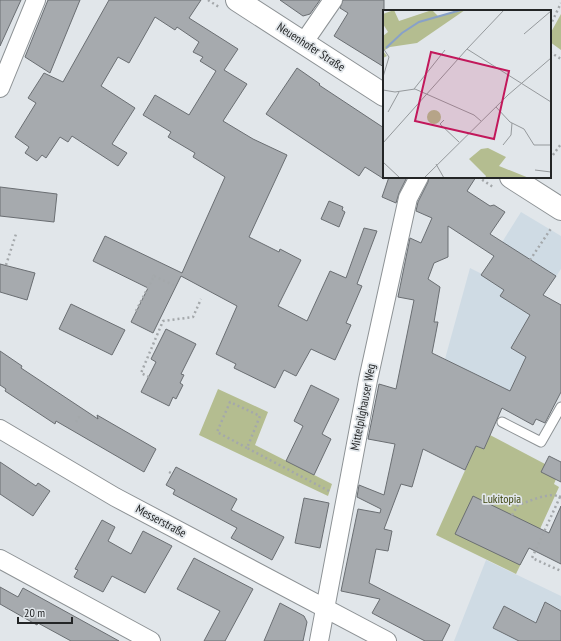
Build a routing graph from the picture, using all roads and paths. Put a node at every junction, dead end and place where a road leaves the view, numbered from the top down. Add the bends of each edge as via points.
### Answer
1 (36, 0) edge
2 (237, 0) edge
3 (333, 0) edge
4 (561, 3) edge
5 (551, 24) edge
6 (304, 42) junction
7 (551, 53) edge
8 (561, 59) edge
9 (0, 88) edge
10 (383, 94) edge
11 (561, 144) edge
12 (551, 158) edge
13 (418, 178) edge
14 (513, 178) edge
15 (557, 217) edge
16 (16, 234) dead end
17 (530, 260) dead end
18 (6, 265) dead end
19 (175, 286) dead end
20 (201, 299) dead end
21 (136, 311) dead end
22 (155, 342) junction
23 (159, 344) dead end
24 (149, 377) dead end
25 (561, 407) edge
26 (81, 419) dead end
27 (76, 422) dead end
28 (502, 422) dead end
29 (0, 429) edge
30 (247, 448) junction
31 (560, 496) edge
32 (345, 500) junction
33 (512, 515) dead end
34 (0, 559) edge
35 (561, 572) edge
36 (325, 608) junction
37 (151, 641) edge
38 (319, 641) edge
39 (387, 641) edge

1 - 9 street
2 - 6 main road, Neuenhofer Straße
3 - 6 street
4 - 5 path
6 - 10 main road, Neuenhofer Straße
7 - 8 path
11 - 12 path
13 - 32 street, Mittelpilghauser Weg via 408,198 369,374
14 - 15 main road
15 - 17 path
16 - 18 path
19 - 21 path via 153,275
20 - 22 path via 193,317 163,321
22 - 23 path
22 - 24 path via 141,374
25 - 28 lane via 541,442
26 - 27 path via 79,417
29 - 36 street, Messerstraße via 115,497
30 - 30 path via 260,416 230,402 217,432
30 - 32 path
31 - 33 path via 542,497 518,505
31 - 35 path via 532,558
32 - 36 street, Mittelpilghauser Weg
34 - 37 street
36 - 38 street, Mittelpilghauser Weg
36 - 39 street, Messerstraße

